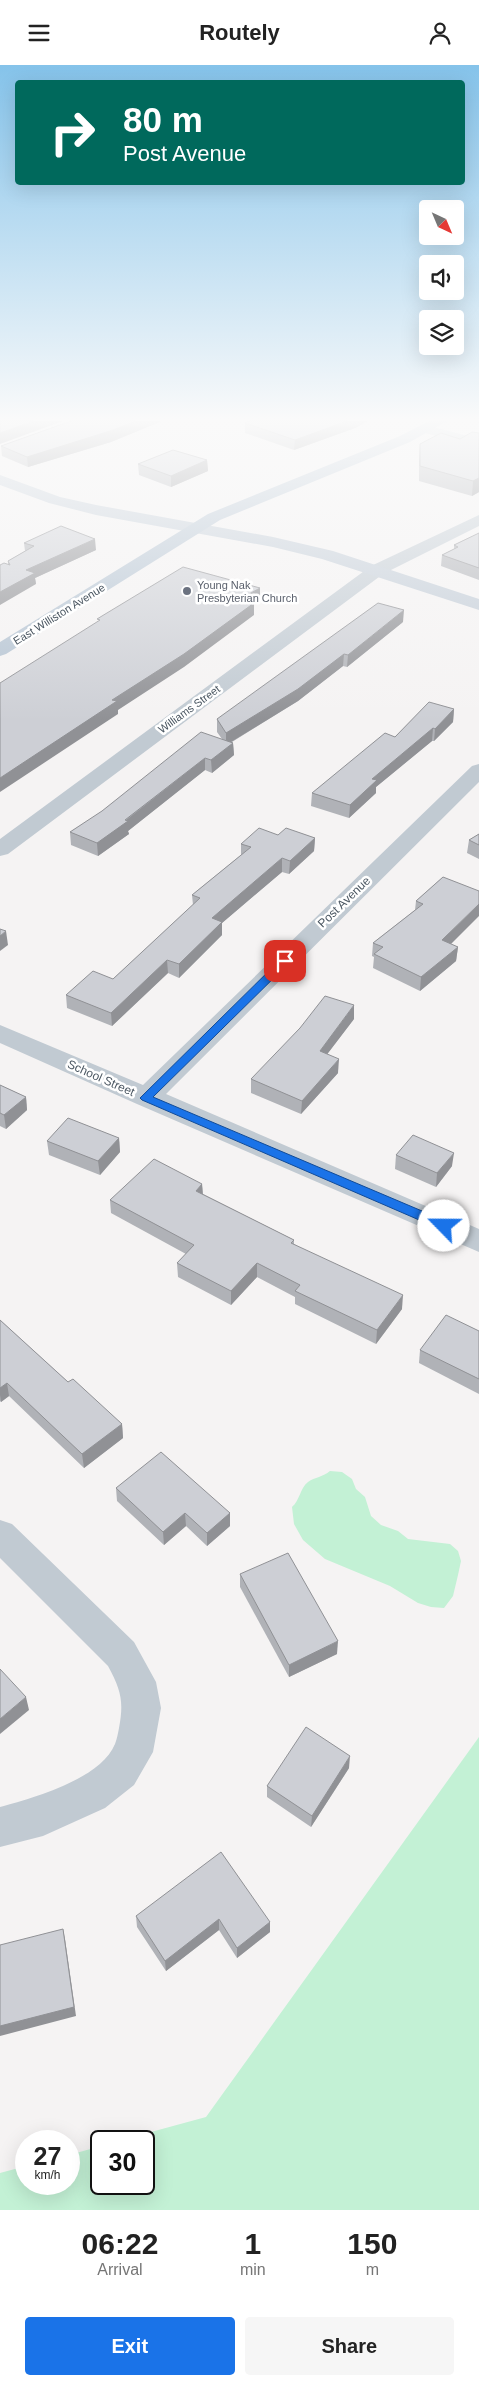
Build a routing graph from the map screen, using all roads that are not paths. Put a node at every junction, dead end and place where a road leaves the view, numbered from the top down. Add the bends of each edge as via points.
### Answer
1 (156, 521) edge
2 (209, 521) edge
3 (477, 521) edge
4 (194, 529) junction
5 (377, 570) junction
6 (479, 605) edge
7 (0, 651) edge
8 (479, 770) edge
9 (0, 849) edge
10 (0, 1033) edge
11 (146, 1098) junction
12 (479, 1241) edge
13 (0, 1535) edge
14 (0, 1827) edge

1 - 4 main road
2 - 4 main road, East Williston Avenue
3 - 5 street, Williams Street
4 - 5 main road via 286,545
4 - 7 main road, East Williston Avenue
5 - 6 main road
5 - 9 street, Williams Street
8 - 11 street, Post Avenue
10 - 11 street, School Street
11 - 12 street, School Street
13 - 14 street via 121,1654 136,1682 142,1708 133,1752 120,1771 91,1794 43,1816

